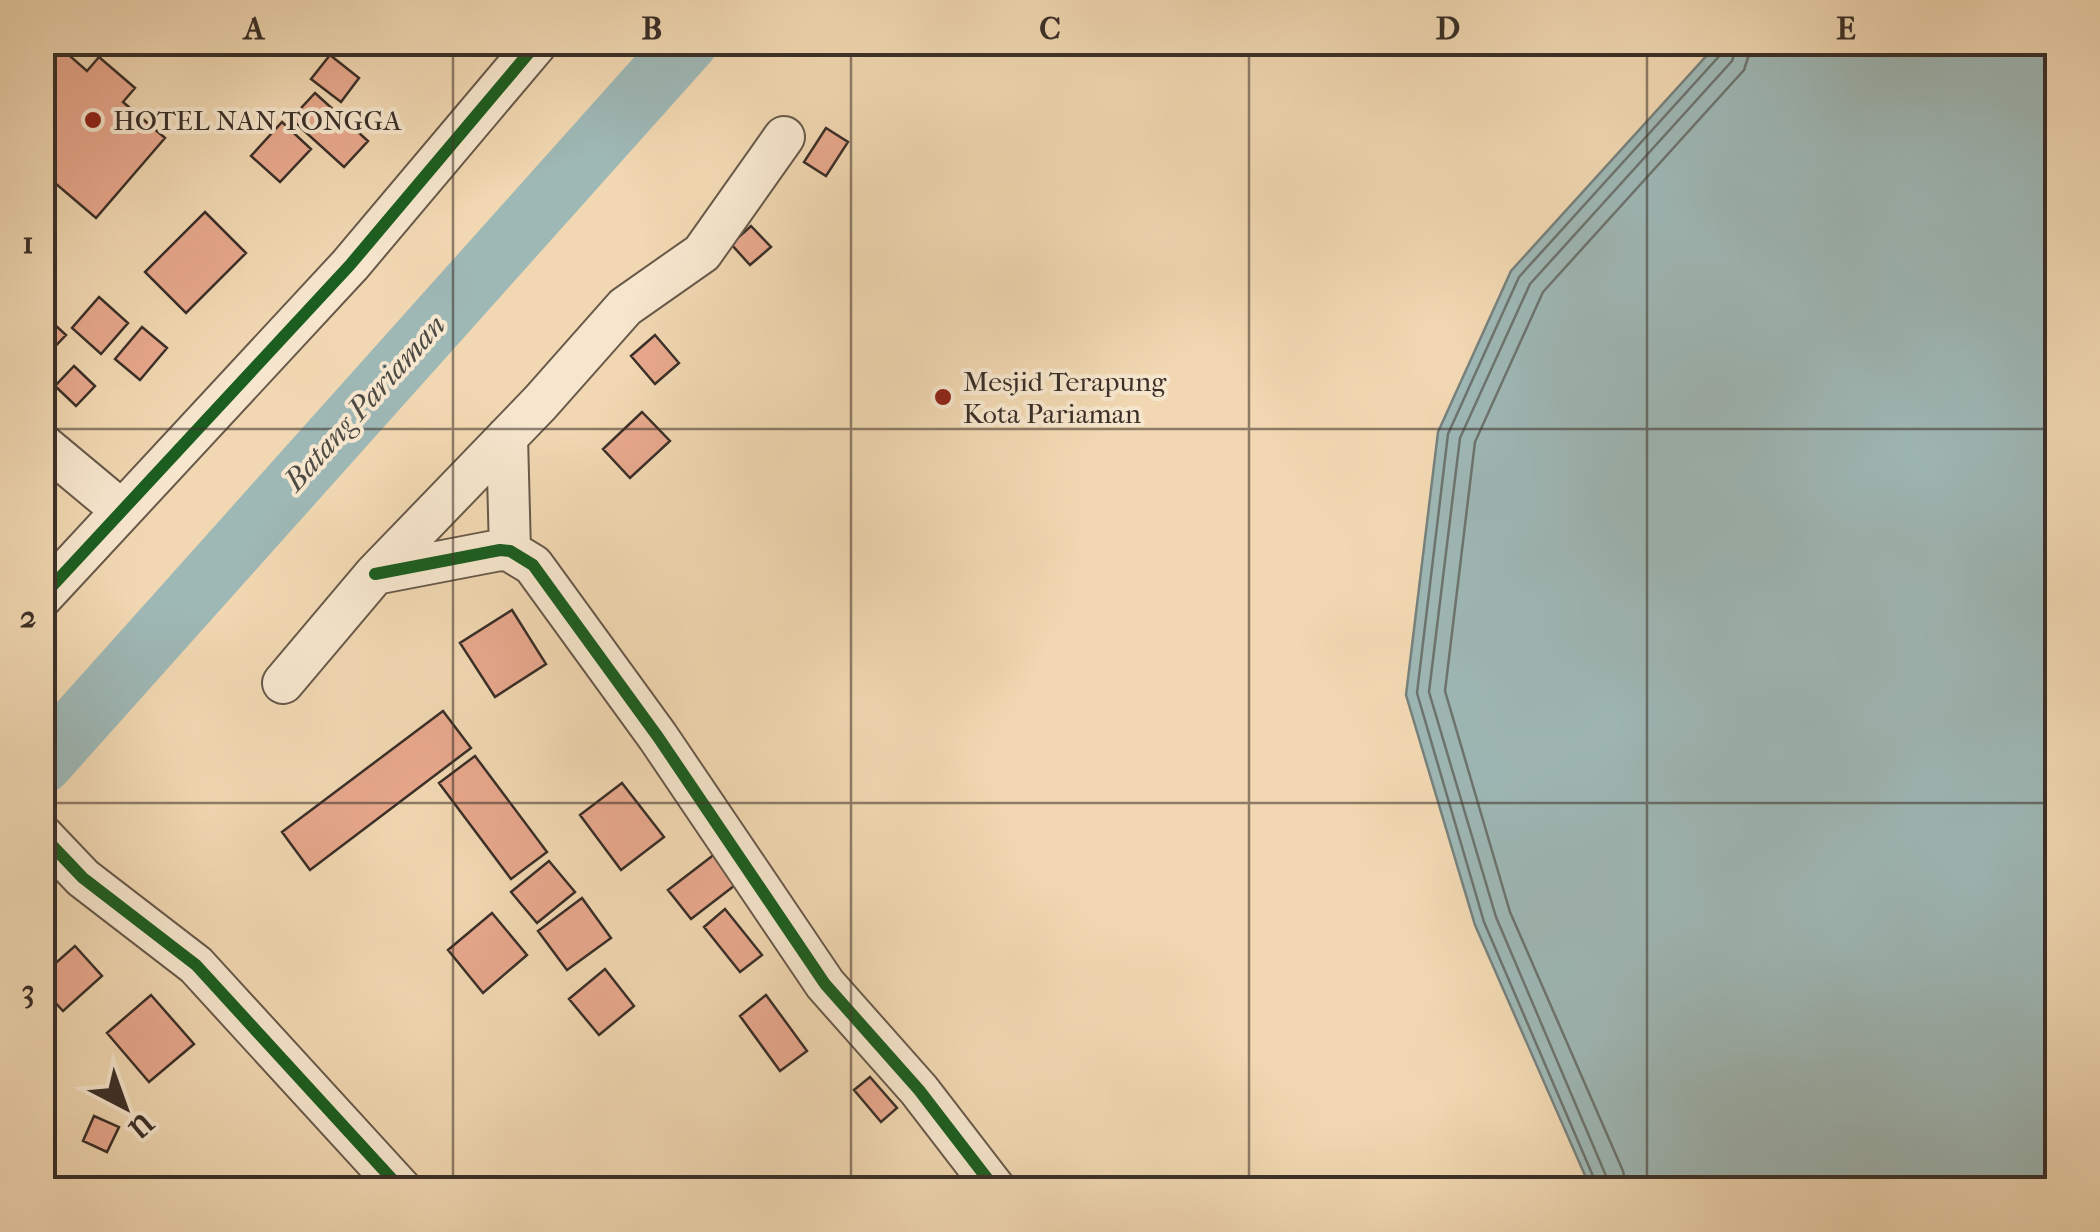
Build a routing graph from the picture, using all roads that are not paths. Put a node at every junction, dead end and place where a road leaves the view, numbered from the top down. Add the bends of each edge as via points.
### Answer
1 (538, 42) edge
2 (784, 137) dead end
3 (508, 437) junction
4 (42, 444) edge
5 (120, 509) junction
6 (510, 551) junction
7 (376, 574) junction
8 (42, 596) edge
9 (283, 683) dead end
10 (42, 835) edge
11 (402, 1190) edge
12 (996, 1190) edge

1 - 5 street via 350,264
2 - 3 street via 702,253 625,307
3 - 6 street
3 - 7 street
4 - 5 street
5 - 8 street
6 - 7 street
6 - 12 street via 548,580 825,984
7 - 9 street
10 - 11 street via 83,878 196,965

